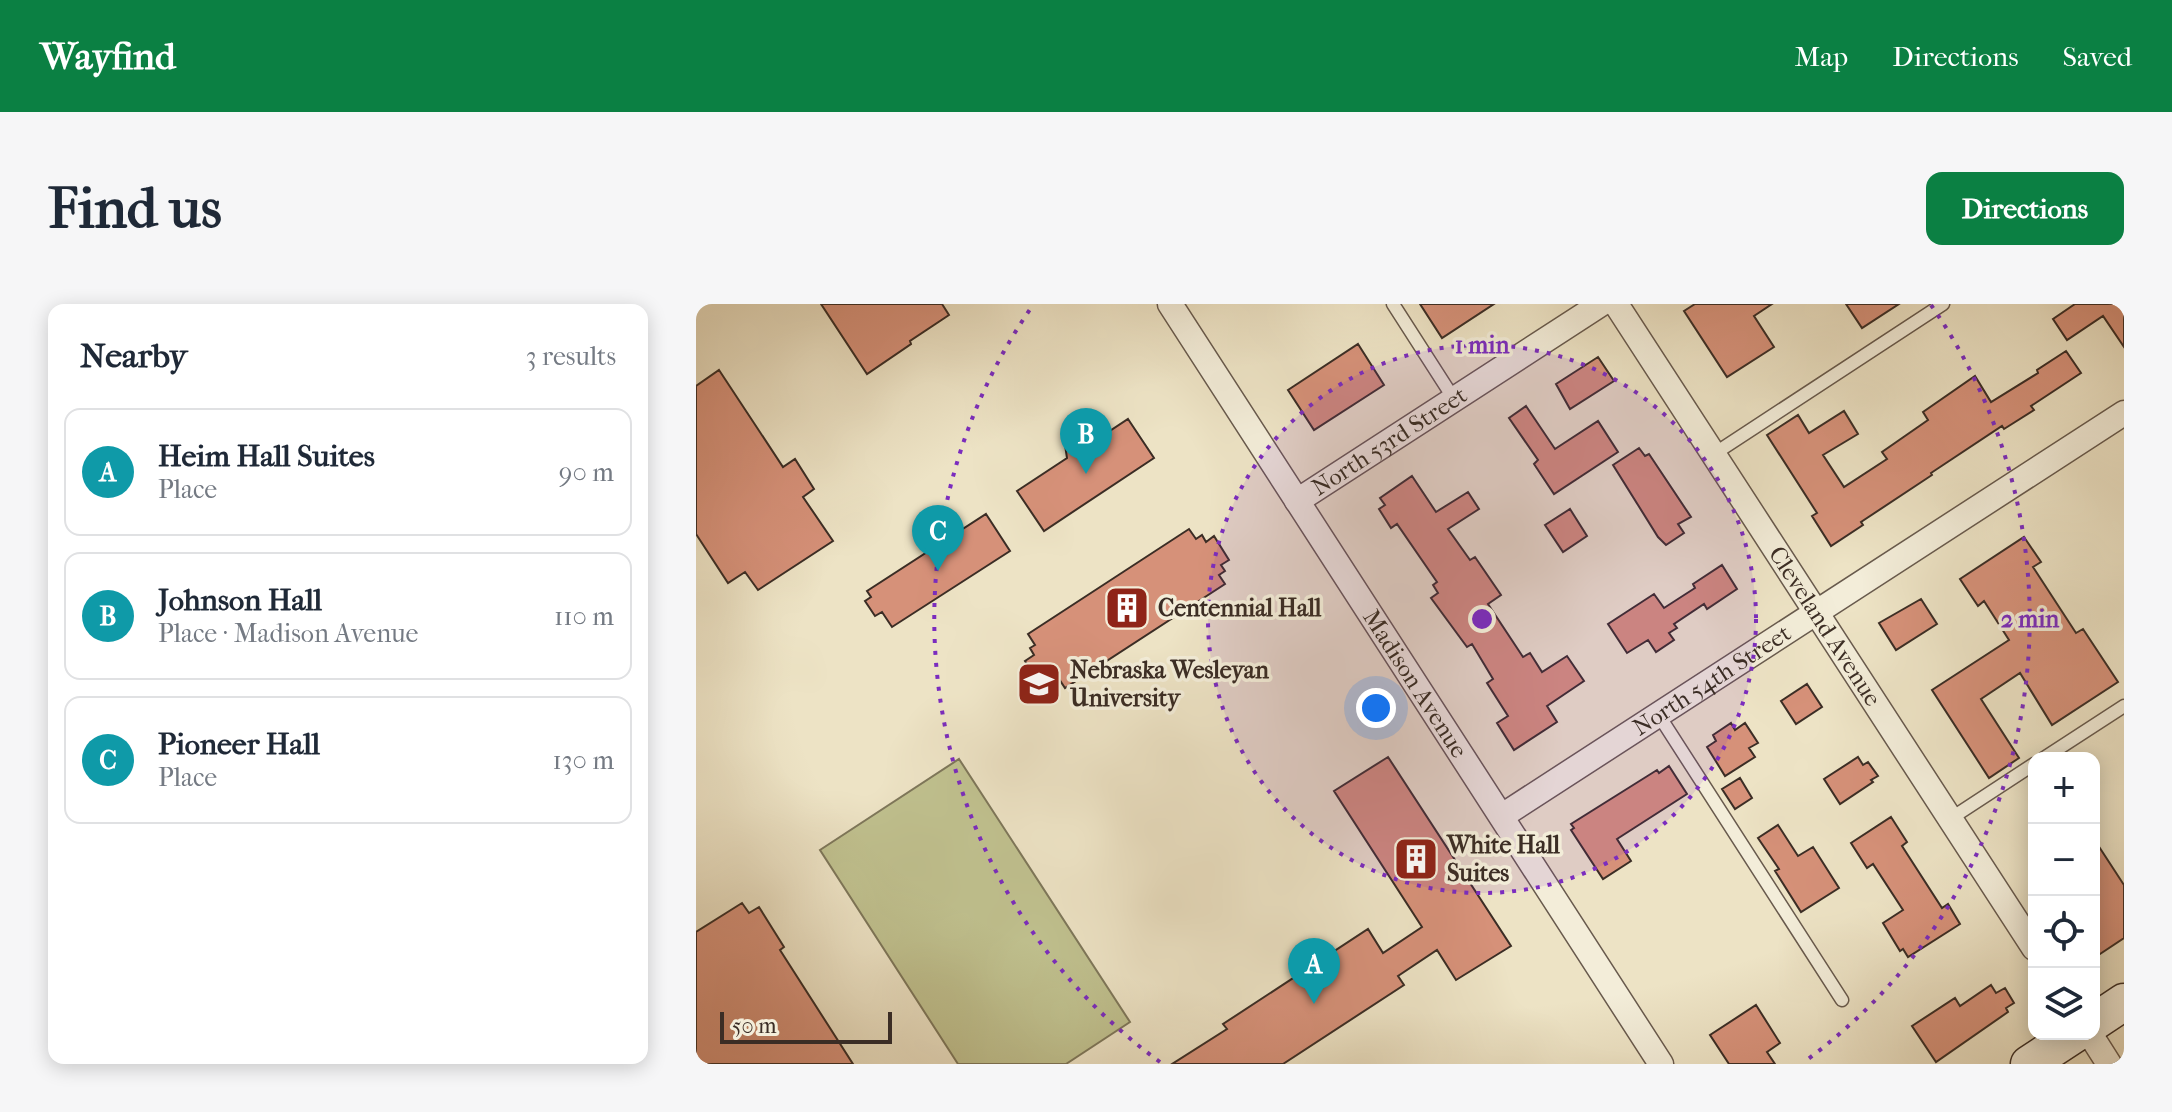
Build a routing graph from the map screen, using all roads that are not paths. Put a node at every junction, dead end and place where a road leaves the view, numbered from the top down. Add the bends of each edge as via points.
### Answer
1 (1170, 304) edge
2 (1393, 304) edge
3 (1601, 304) edge
4 (1616, 304) edge
5 (1943, 304) edge
6 (1454, 399) junction
7 (2124, 413) edge
8 (1714, 454) junction
9 (1297, 501) junction
10 (1816, 612) junction
11 (2124, 706) edge
12 (1658, 714) junction
13 (2053, 752) edge
14 (2028, 768) edge
15 (1502, 816) junction
16 (1950, 819) junction
17 (2028, 939) edge
18 (1842, 1000) dead end
19 (2124, 1002) edge
20 (2100, 1018) edge
21 (2066, 1040) edge
22 (2094, 1040) edge
23 (1661, 1064) edge
24 (2029, 1064) edge
25 (2109, 1064) edge

1 - 9 street, Madison Avenue
2 - 6 lane
3 - 6 street, North 53rd Street
4 - 8 street, Cleveland Avenue
5 - 8 lane
6 - 9 street, North 53rd Street
7 - 10 street, North 54th Street
8 - 10 street, Cleveland Avenue
9 - 15 street, Madison Avenue
10 - 12 street, North 54th Street
10 - 16 street, Cleveland Avenue
11 - 13 lane
12 - 15 street, North 54th Street
12 - 18 lane
14 - 16 lane
15 - 23 street, Madison Avenue
16 - 17 street, Cleveland Avenue
19 - 20 main road
21 - 24 main road
22 - 25 street

